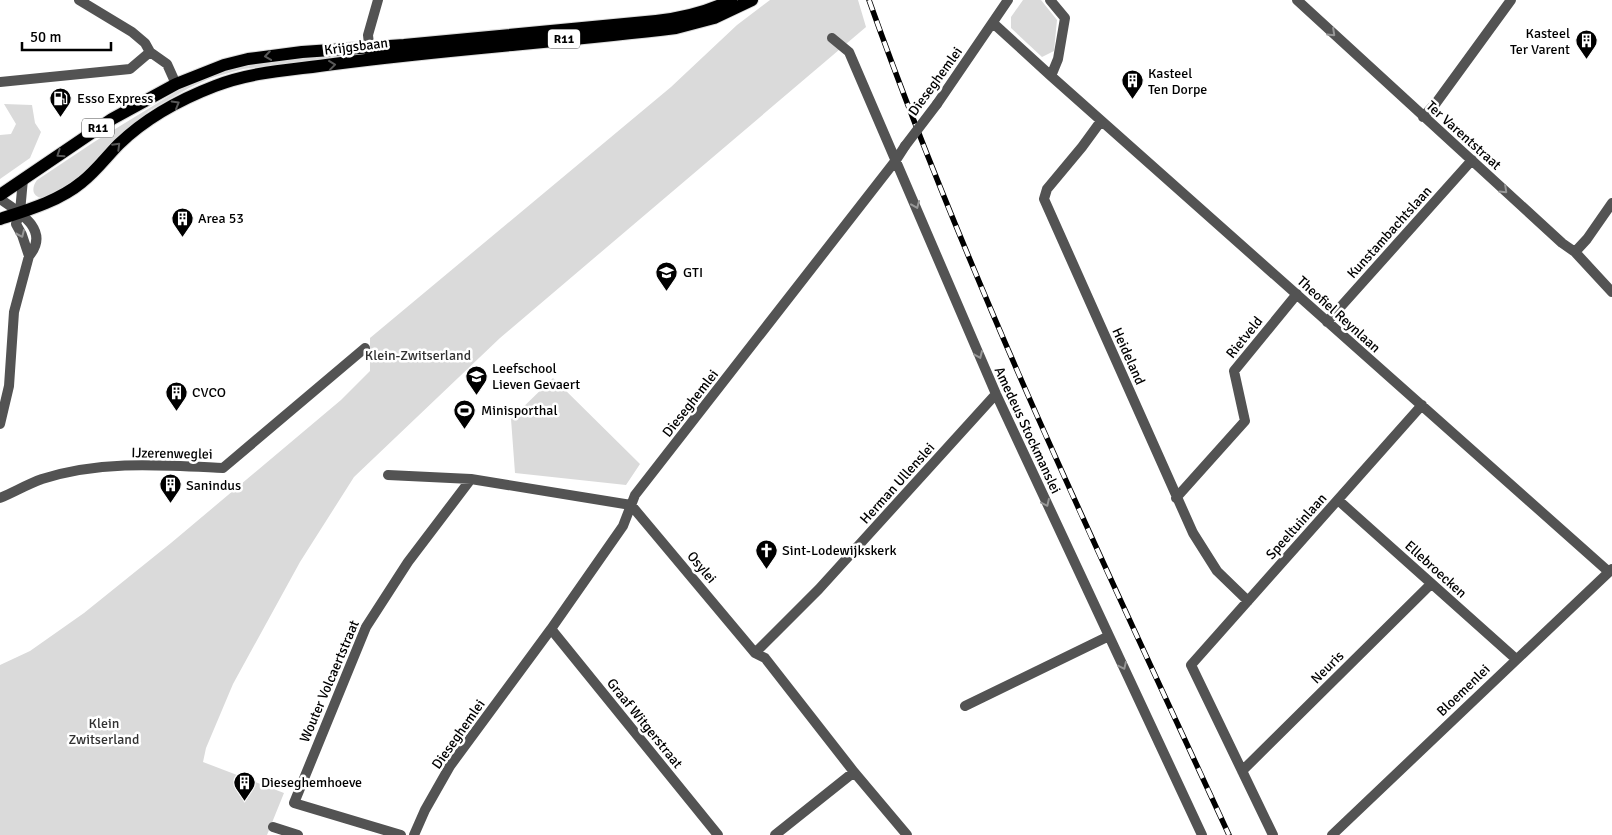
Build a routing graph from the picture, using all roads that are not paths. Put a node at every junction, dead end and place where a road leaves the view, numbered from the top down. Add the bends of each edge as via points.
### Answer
1 (79, 0) edge
2 (378, 0) edge
3 (731, 0) edge
4 (752, 0) edge
5 (1008, 0) edge
6 (1050, 0) edge
7 (1510, 0) edge
8 (1298, 1) edge
9 (993, 23) junction
10 (832, 38) dead end
11 (150, 52) junction
12 (370, 53) junction
13 (1051, 76) junction
14 (0, 82) edge
15 (176, 84) junction
16 (1423, 116) junction
17 (1102, 121) junction
18 (896, 160) junction
19 (1472, 160) junction
20 (23, 179) junction
21 (0, 197) edge
22 (1612, 203) edge
23 (20, 212) junction
24 (0, 219) edge
25 (1575, 252) junction
26 (1612, 292) edge
27 (1297, 294) junction
28 (1327, 322) junction
29 (365, 348) dead end
30 (996, 394) junction
31 (1422, 405) junction
32 (0, 424) edge
33 (388, 475) dead end
34 (471, 479) junction
35 (0, 498) edge
36 (1176, 498) junction
37 (1338, 500) junction
38 (631, 505) junction
39 (1610, 570) edge
40 (1431, 584) junction
41 (1248, 601) junction
42 (551, 629) junction
43 (1109, 636) junction
44 (755, 654) junction
45 (1516, 659) junction
46 (965, 706) dead end
47 (1242, 771) junction
48 (854, 772) junction
49 (273, 827) dead end
50 (1335, 834) edge
51 (298, 835) edge
52 (401, 835) edge
53 (414, 835) edge
54 (718, 835) edge
55 (775, 835) edge
56 (907, 835) edge
57 (1202, 835) edge
58 (1273, 835) edge

1 - 11 street via 132,32
2 - 12 street via 368,35
3 - 12 main road, Krijgsbaan / R11 via 677,18 404,45
4 - 12 main road, Krijgsbaan / R11 via 714,18 676,28
5 - 9 street, Dieseghemlei
6 - 13 street via 1065,18 1058,60
7 - 16 street via 1436,103
8 -> 16 street, Ter Varentstraat
9 - 13 street, Theofiel Reynlaan
9 - 18 street, Dieseghemlei, bridge
10 - 18 street, Amedeus Stockmanslei via 849,52
11 - 14 street via 130,69
11 - 15 street via 167,64
12 -> 15 main road, Krijgsbaan / R11 via 302,52 248,59
23 -> 12 main road, Krijgsbaan / R11 via 45,203 82,182 134,130 198,92 266,72
13 - 17 street, Theofiel Reynlaan
15 -> 20 main road, Krijgsbaan / R11 via 112,119
16 - 19 street, Ter Varentstraat
17 - 27 street, Theofiel Reynlaan
17 - 36 street, Heideland via 1047,189 1044,199
18 -> 30 street, Amedeus Stockmanslei
18 - 38 street, Dieseghemlei via 635,495
19 -> 25 street, Ter Varentstraat
19 - 28 street, Kunstambachtslaan
20 - 21 main road, Krijgsbaan / R11
20 - 23 street
21 - 23 street
22 - 25 street
23 - 24 main road, Krijgsbaan / R11
23 - 32 street via 16,224 29,256 14,312 9,386
25 - 26 street, Ter Varentstraat
27 - 28 street, Theofiel Reynlaan
27 - 36 street, Rietveld via 1234,371 1245,421
28 - 31 street, Theofiel Reynlaan
29 - 35 street, IJzerenweglei via 223,468 132,465 82,469 41,480
30 -> 43 street, Amedeus Stockmanslei
30 - 44 street, Herman Ullenslei via 819,589
31 - 37 street, Speeltuinlaan
31 - 39 street, Theofiel Reynlaan
33 - 34 street
34 - 38 street
34 - 52 street, Wouter Volcaertstraat via 408,562 366,627 294,803
36 - 41 street, Heideland via 1217,571
37 - 40 street, Ellebroecken
37 - 41 street, Speeltuinlaan
38 - 42 street, Dieseghemlei via 623,526
38 - 44 street, Osylei
39 - 45 street, Bloemenlei
40 - 45 street, Ellebroecken
40 - 47 street, Neuris
41 - 47 street, Speeltuinlaan via 1191,665
42 - 53 street, Dieseghemlei via 450,766
42 - 54 street, Graaf Witgerstraat
43 - 46 street
43 -> 57 street, Amedeus Stockmanslei
44 - 48 street, Osylei via 765,658
45 - 50 street, Bloemenlei
47 - 58 street
48 - 55 street
48 - 56 street, Osylei
49 - 51 street

